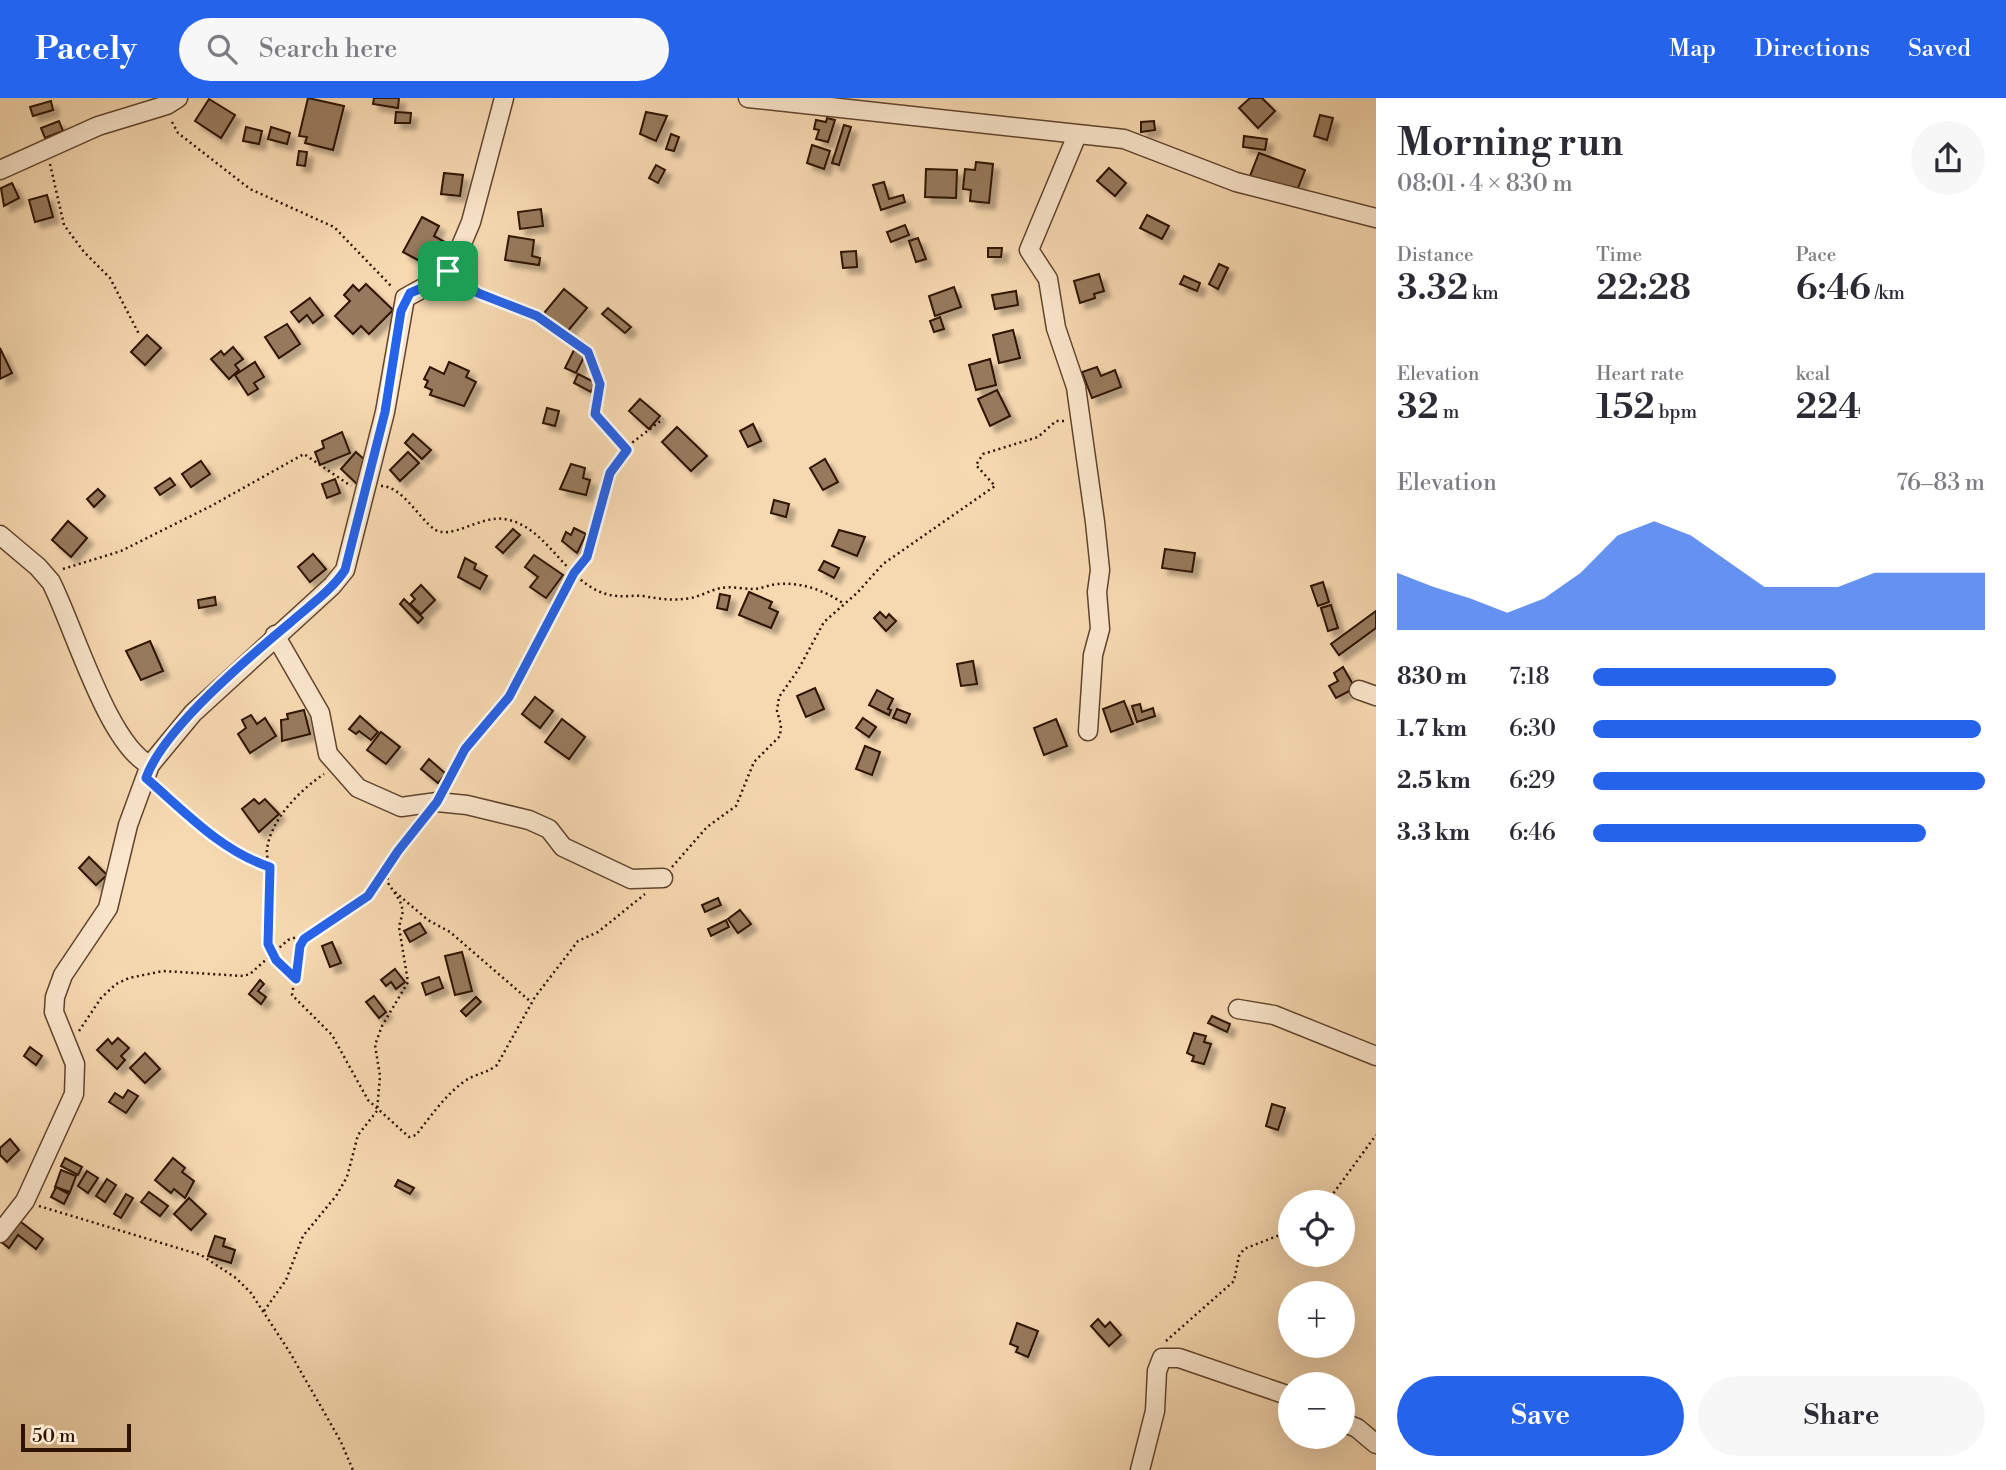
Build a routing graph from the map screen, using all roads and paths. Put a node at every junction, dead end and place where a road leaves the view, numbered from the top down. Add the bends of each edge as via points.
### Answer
1 (504, 98) edge
2 (748, 98) edge
3 (173, 101) edge
4 (1077, 135) junction
5 (45, 151) junction
6 (0, 170) edge
7 (1376, 218) edge
8 (448, 271) junction
9 (405, 298) junction
10 (139, 334) dead end
11 (663, 419) dead end
12 (1079, 422) junction
13 (627, 450) junction
14 (367, 489) junction
15 (0, 536) edge
16 (38, 567) junction
17 (574, 573) junction
18 (275, 635) junction
19 (1088, 731) dead end
20 (336, 767) junction
21 (148, 771) junction
22 (437, 802) junction
23 (270, 867) junction
24 (386, 868) junction
25 (663, 878) dead end
26 (393, 890) junction
27 (314, 931) junction
28 (272, 952) junction
29 (296, 979) junction
30 (532, 1003) dead end
31 (1238, 1009) dead end
32 (70, 1045) junction
33 (1376, 1056) edge
34 (377, 1111) junction
35 (1376, 1135) edge
36 (1336, 1190) edge
37 (25, 1201) junction
38 (0, 1233) edge
39 (1278, 1236) edge
40 (264, 1311) junction
41 (1162, 1358) junction
42 (1278, 1392) edge
43 (1355, 1427) edge
44 (1376, 1444) edge
45 (353, 1470) edge
46 (1140, 1470) edge

1 - 8 street via 471,222
2 - 4 street
3 - 5 street via 98,126
3 - 9 path via 178,133 250,189 334,227 378,276
4 - 7 street via 1124,139 1236,182
4 - 12 street via 1028,250 1048,279 1056,328 1076,387
5 - 6 street
5 - 10 path via 64,225 110,278
8 - 9 street
8 - 13 path via 478,293 537,316 588,352 600,384 595,414
9 - 14 street
11 - 13 path
12 - 17 path via 1056,421 1038,437 983,454 976,465 995,486 925,531 883,564 844,604 814,588 777,584 757,589 721,588 666,600 616,596
12 - 19 street via 1100,570 1100,628 1093,655
13 - 17 path via 610,473 587,557
14 - 16 path via 350,486 304,454 121,551 76,567
14 - 17 path via 385,485 435,531 448,534 480,520 517,522
14 - 18 street via 345,570
15 - 16 street
16 - 21 street via 65,609 108,716
17 - 22 path via 509,697 465,749
18 - 20 street via 320,713 328,754
18 - 21 street via 194,713
20 - 22 street via 358,788 401,807
20 - 23 path via 301,789 283,813 267,849
21 - 23 path via 225,847
21 - 32 street via 125,835 108,908 63,975 55,997 54,1012
22 - 24 path
22 - 25 street via 496,810 536,822 563,846 631,879
23 - 28 path via 268,944
24 - 26 path
24 - 27 path via 368,896
26 - 30 path
26 - 34 path via 403,911 400,928 408,982 375,1045 380,1076
27 - 28 path via 297,935
27 - 29 path via 300,946
28 - 29 path
28 - 32 path via 243,976 163,971 124,979 101,998
29 - 34 path via 292,995 332,1035
31 - 33 street via 1274,1014
32 - 37 street via 77,1077 74,1094
34 - 40 path via 358,1135 347,1177 303,1236 286,1280
35 - 36 path
37 - 38 street
37 - 40 path via 201,1255 236,1278
39 - 41 path via 1244,1249 1234,1281 1162,1345
40 - 45 path
41 - 42 street via 1179,1358
41 - 46 street
43 - 44 street

